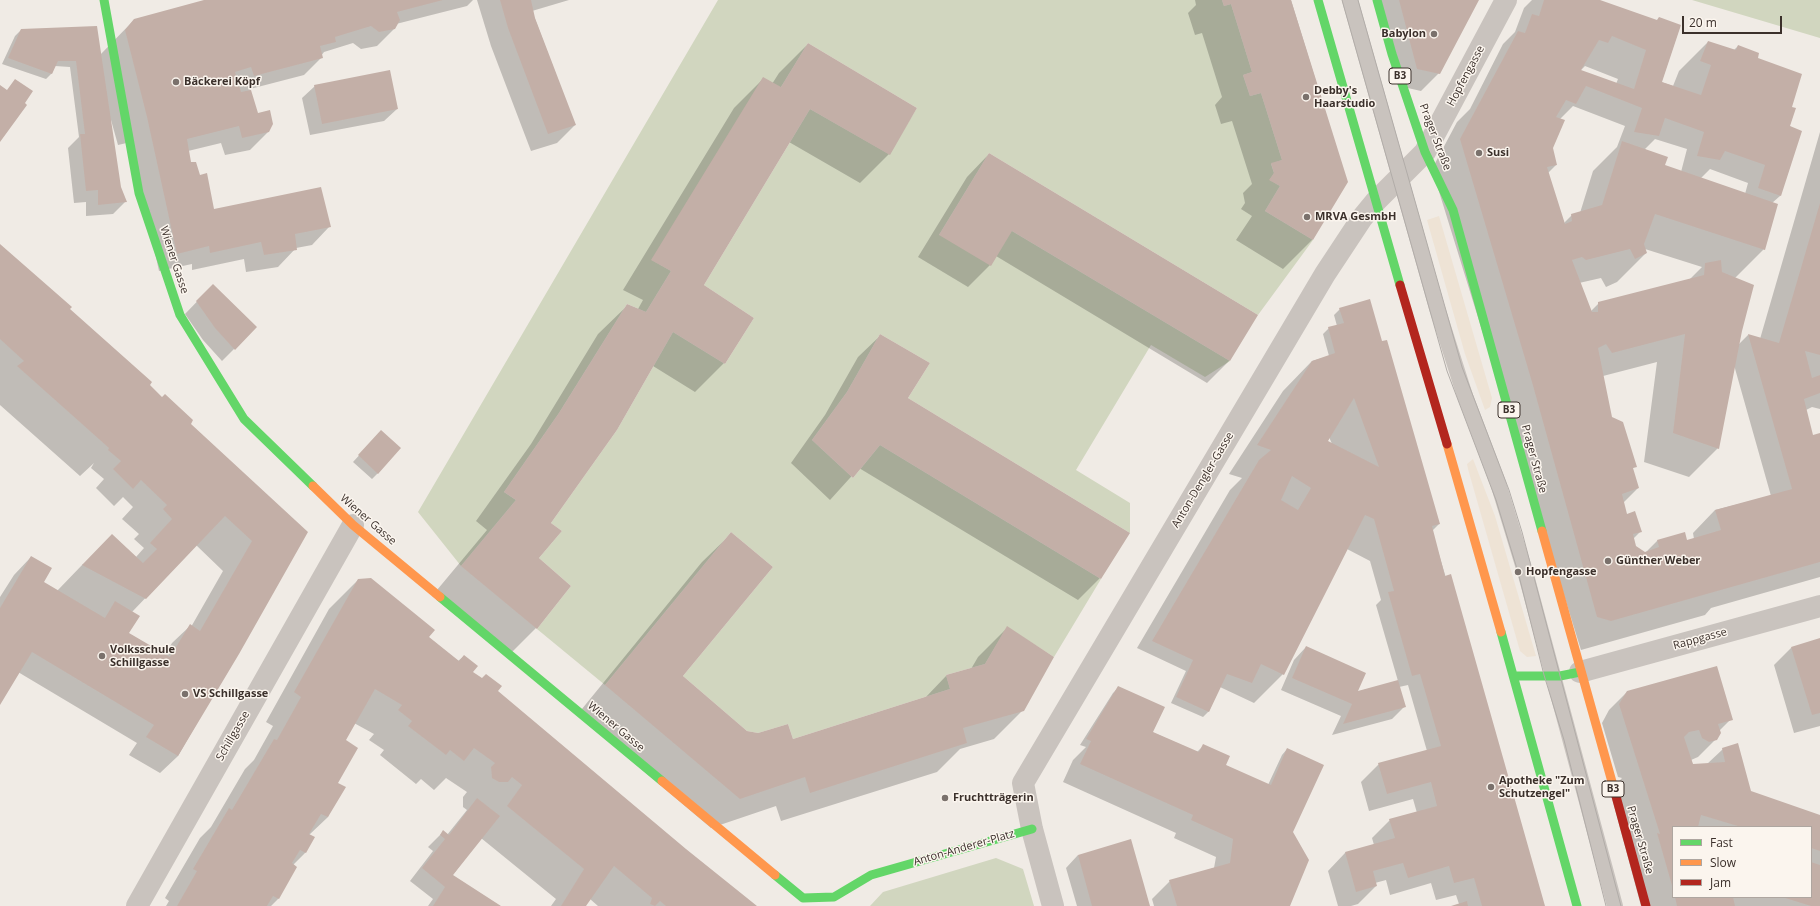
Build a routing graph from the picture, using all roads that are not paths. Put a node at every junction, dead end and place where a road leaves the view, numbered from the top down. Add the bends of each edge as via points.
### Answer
1 (104, 0) edge
2 (1318, 0) edge
3 (1350, 0) edge
4 (1377, 0) edge
5 (1506, 0) edge
6 (1425, 152) junction
7 (1400, 177) junction
8 (1376, 201) junction
9 (354, 525) junction
10 (1820, 606) edge
11 (1580, 672) junction
12 (1553, 675) junction
13 (1514, 676) junction
14 (1032, 829) junction
15 (835, 901) edge
16 (137, 906) edge
17 (1053, 906) edge
18 (1577, 906) edge
19 (1615, 906) edge
20 (1646, 906) edge

1 - 9 main road, Wiener Gasse via 139,192 180,315 244,419
2 - 8 main road
3 - 7 lane
4 - 6 main road, Prager Straße / B3
5 - 6 street, Hopfengasse
6 - 7 street, Anton-Dengler-Gasse
6 - 11 main road, Prager Straße / B3 via 1455,217
7 - 8 street, Anton-Dengler-Gasse
7 - 12 lane via 1452,359 1498,482
8 - 13 main road
8 - 14 street, Anton-Dengler-Gasse via 1314,292 1023,783
9 - 15 main road, Wiener Gasse via 803,898
9 - 16 street, Schillgasse
10 - 11 street, Rappgasse
11 - 12 main road
11 - 20 main road, Prager Straße / B3
12 - 13 main road
12 - 19 lane
13 - 18 main road
14 - 15 main road, Anton-Anderer-Platz via 871,875
14 - 17 street

